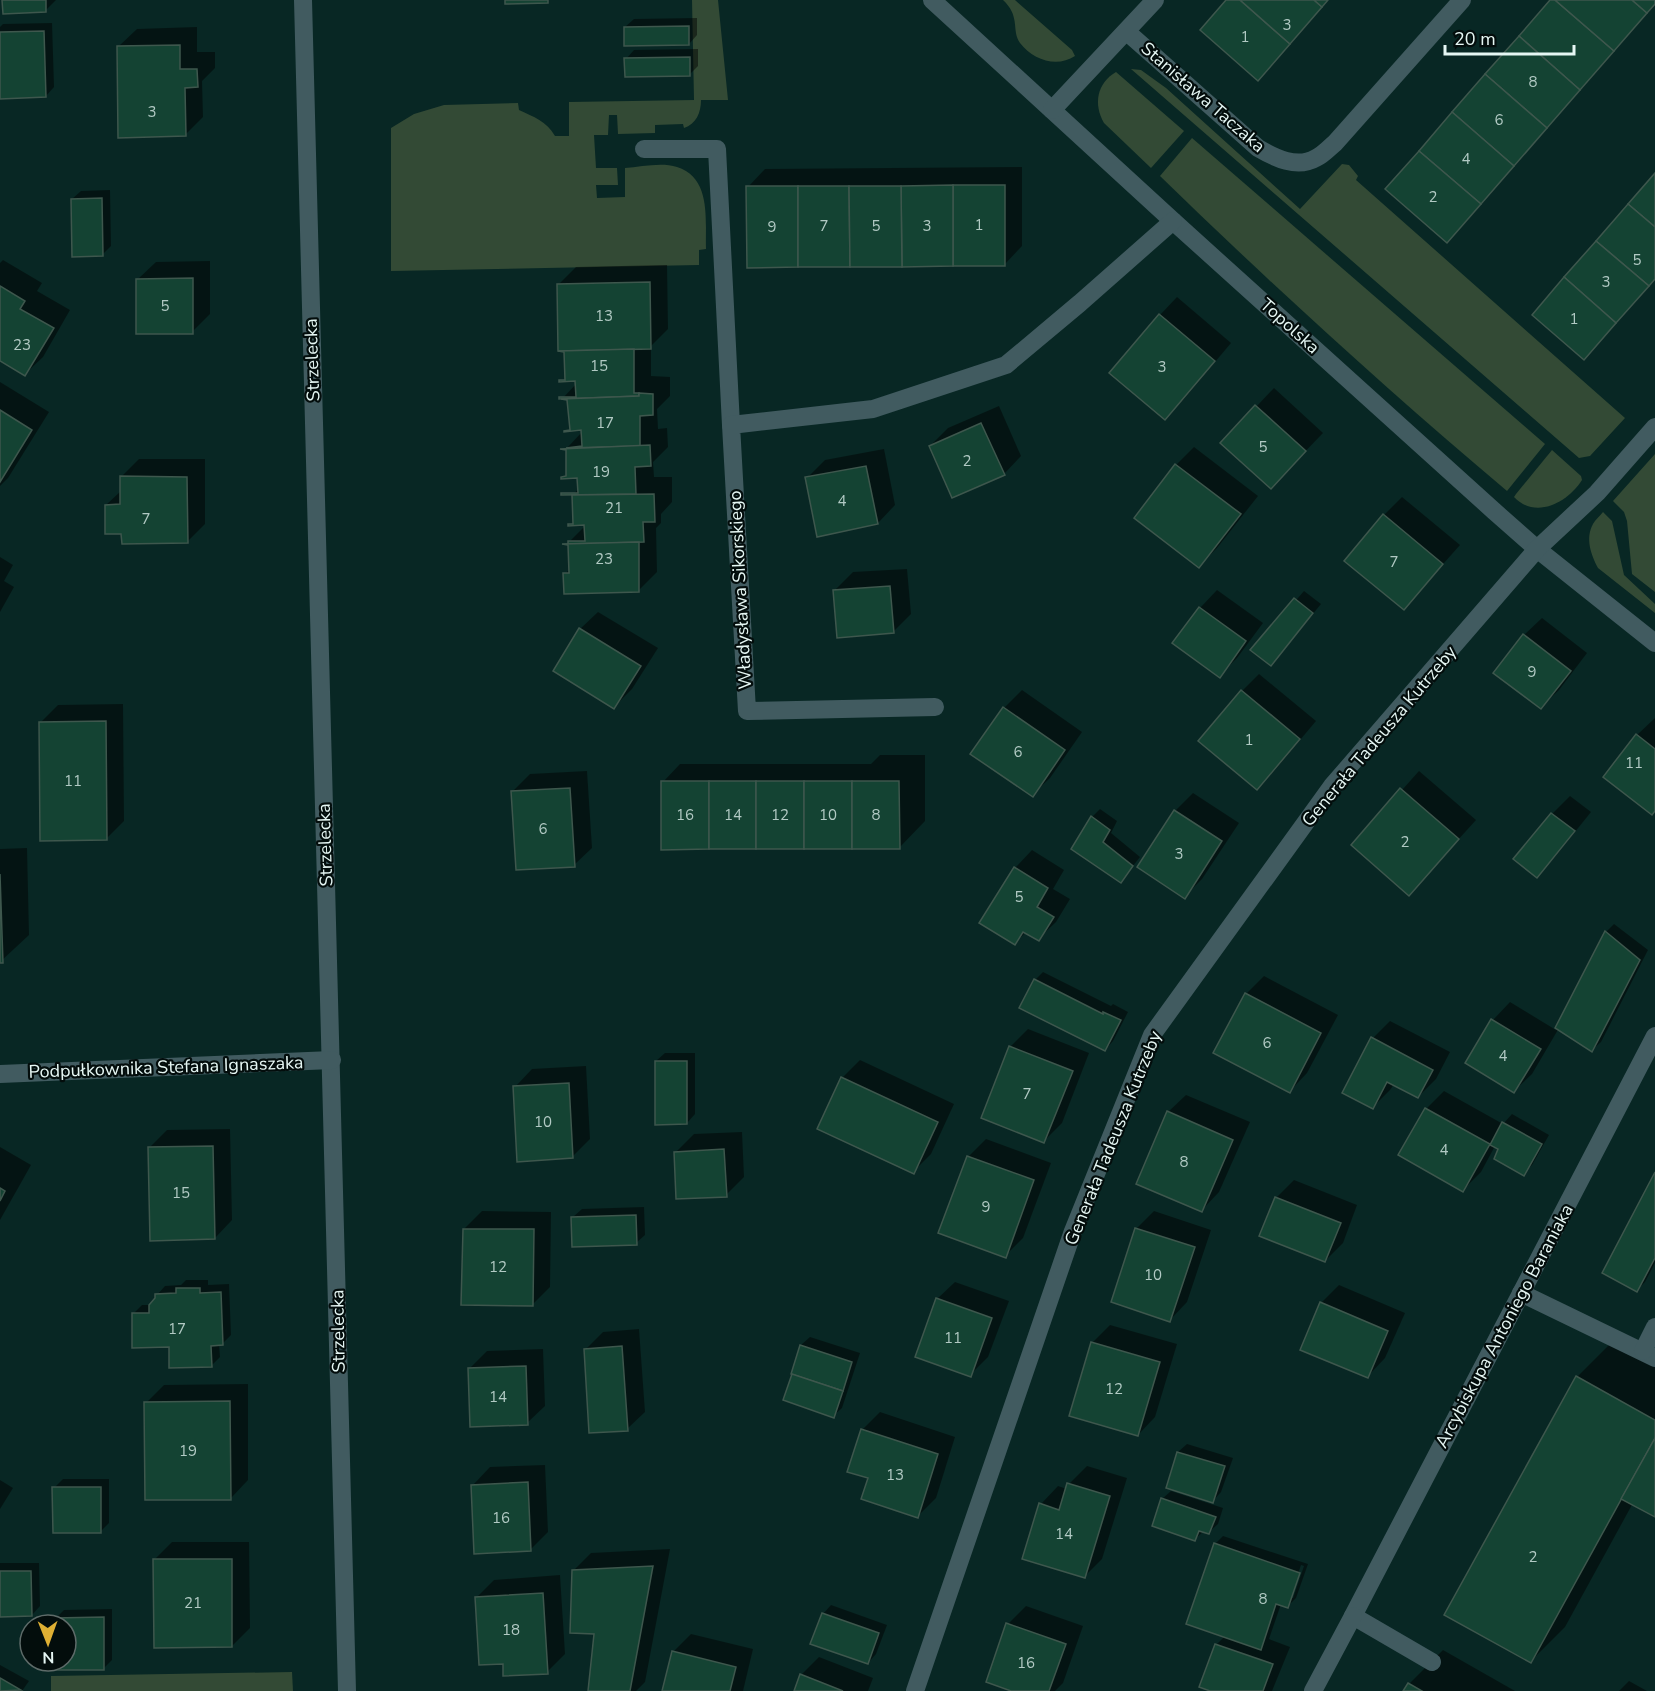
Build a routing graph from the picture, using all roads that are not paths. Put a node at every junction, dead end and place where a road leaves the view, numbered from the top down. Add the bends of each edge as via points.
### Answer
1 (303, 0) edge
2 (933, 0) edge
3 (1155, 0) edge
4 (1462, 0) edge
5 (1127, 32) junction
6 (1052, 110) junction
7 (644, 149) dead end
8 (1173, 221) junction
9 (731, 425) junction
10 (1655, 428) edge
11 (1537, 549) junction
12 (1655, 643) edge
13 (935, 707) dead end
14 (1655, 1036) edge
15 (332, 1060) junction
16 (0, 1074) edge
17 (1521, 1293) junction
18 (1655, 1328) edge
19 (1649, 1355) edge
20 (1353, 1616) junction
21 (1432, 1662) dead end
22 (347, 1691) edge
23 (915, 1691) edge
24 (1313, 1691) edge

1 - 15 street, Strzelecka
2 - 6 street, Topolska
3 - 5 street
4 - 5 street, Stanisława Taczaka via 1335,143 1316,159 1292,162 1258,148
5 - 6 street
6 - 8 street, Topolska
7 - 9 street, Władysława Sikorskiego via 717,149
8 - 9 street via 1006,365 873,409
8 - 11 street, Topolska
9 - 13 street, Władysława Sikorskiego via 747,711
10 - 11 street, Generała Tadeusza Kutrzeby via 1597,493
11 - 12 street, Topolska
11 - 23 street, Generała Tadeusza Kutrzeby via 1332,786 1152,1035 1073,1232
14 - 17 street, Arcybiskupa Antoniego Baraniaka
15 - 16 street, Podpułkownika Stefana Ignaszaka
15 - 22 street, Strzelecka
17 - 19 street
17 - 20 street, Arcybiskupa Antoniego Baraniaka
18 - 19 street
20 - 21 street
20 - 24 street, Arcybiskupa Antoniego Baraniaka

